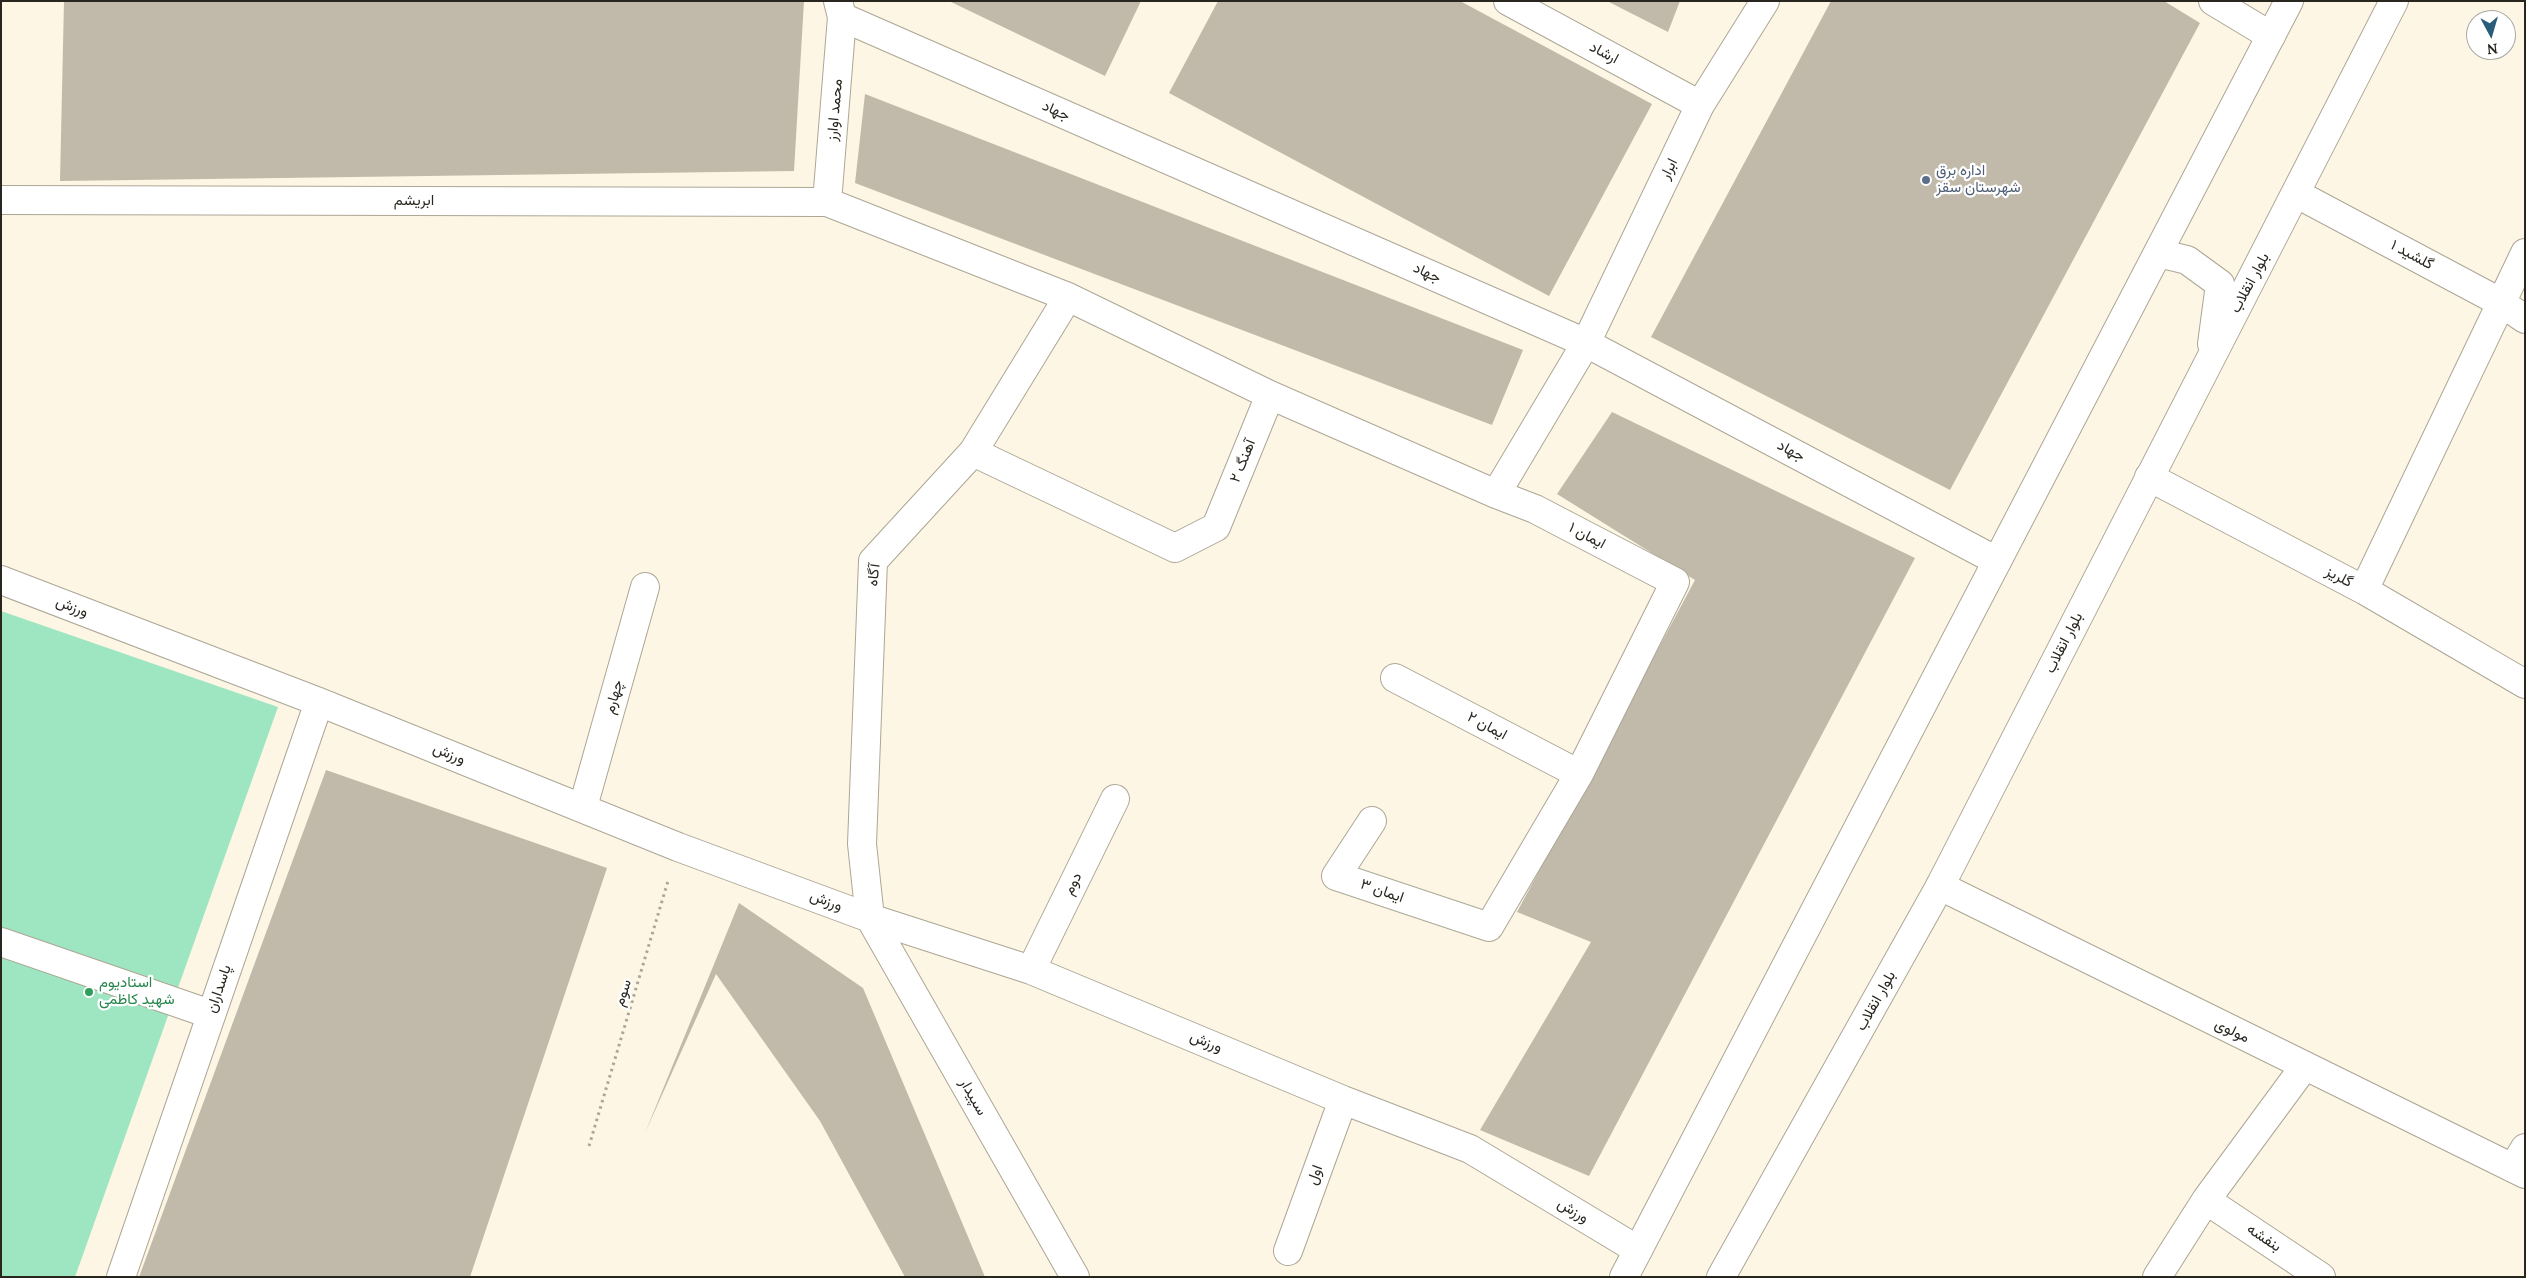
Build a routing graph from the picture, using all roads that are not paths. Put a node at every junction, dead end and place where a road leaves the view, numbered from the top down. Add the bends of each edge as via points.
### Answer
1 (1508, 1) edge
2 (1765, 1) edge
3 (2213, 1) edge
4 (2289, 1) edge
5 (2394, 1) edge
6 (840, 9) edge
7 (2272, 36) junction
8 (1700, 105) junction
9 (2297, 194) junction
10 (1, 200) edge
11 (827, 202) junction
12 (2158, 253) junction
13 (2525, 253) edge
14 (1068, 296) junction
15 (2500, 302) junction
16 (2525, 319) edge
17 (1586, 343) junction
18 (2210, 360) junction
19 (1270, 395) junction
20 (973, 452) junction
21 (2149, 477) junction
22 (1496, 494) junction
23 (1997, 561) junction
24 (1, 580) edge
25 (645, 587) dead end
26 (2364, 590) junction
27 (1395, 678) dead end
28 (2525, 684) edge
29 (319, 702) junction
30 (1579, 774) junction
31 (1115, 799) dead end
32 (584, 807) junction
33 (1372, 821) dead end
34 (1940, 886) junction
35 (870, 918) junction
36 (1, 942) edge
37 (1031, 970) junction
38 (210, 1014) junction
39 (2304, 1067) junction
40 (1343, 1100) junction
41 (2521, 1163) edge
42 (2206, 1200) junction
43 (1288, 1250) dead end
44 (1638, 1250) junction
45 (121, 1277) edge
46 (1075, 1277) edge
47 (1624, 1277) edge
48 (1721, 1277) edge
49 (2157, 1277) edge
50 (2321, 1277) edge

1 - 8 street, ارشاد
2 - 8 street, ابرار
3 - 7 street
4 - 7 street
5 - 9 street, بلوار انقلاب
6 - 11 street, محمد اوارز
6 - 17 street, جهاد
7 - 12 street
8 - 17 street, ابرار
9 - 15 street, گلشید ۱
9 - 18 street, بلوار انقلاب
10 - 11 street, ابریشم
11 - 14 street, ایمان ۱
12 - 18 street via 2187,260 2220,284
12 - 23 street
13 - 15 street
14 - 19 street, ایمان ۱
14 - 20 street, آگاه
15 - 16 street, گلشید ۱
15 - 26 street
17 - 22 street, ابرار
17 - 23 street, جهاد
18 - 21 street, بلوار انقلاب
19 - 20 street, آهنگ ۲ via 1216,527 1175,548
19 - 22 street, ایمان ۱
20 - 35 street, آگاه via 872,561 862,844
21 - 26 street, گلریز
21 - 34 street, بلوار انقلاب
22 - 30 street, ایمان ۱ via 1535,509 1675,582
23 - 44 street
24 - 29 street, ورزش
25 - 32 street, چهارم
26 - 28 street, گلریز
27 - 30 street, ایمان ۲
29 - 32 street, ورزش
29 - 38 street, پاسداران
30 - 33 street, ایمان ۳ via 1489,927 1336,876
31 - 37 street, دوم
32 - 35 street, ورزش via 678,847
34 - 39 street, مولوی
34 - 48 street, بلوار انقلاب
35 - 37 street, ورزش
35 - 46 street, سپیدار
36 - 38 street
37 - 40 street, ورزش
38 - 45 street, پاسداران
39 - 41 street, مولوی
39 - 42 street
40 - 43 street, اول
40 - 44 street, ورزش via 1470,1149
42 - 49 street
42 - 50 street, بنفشه
44 - 47 street

